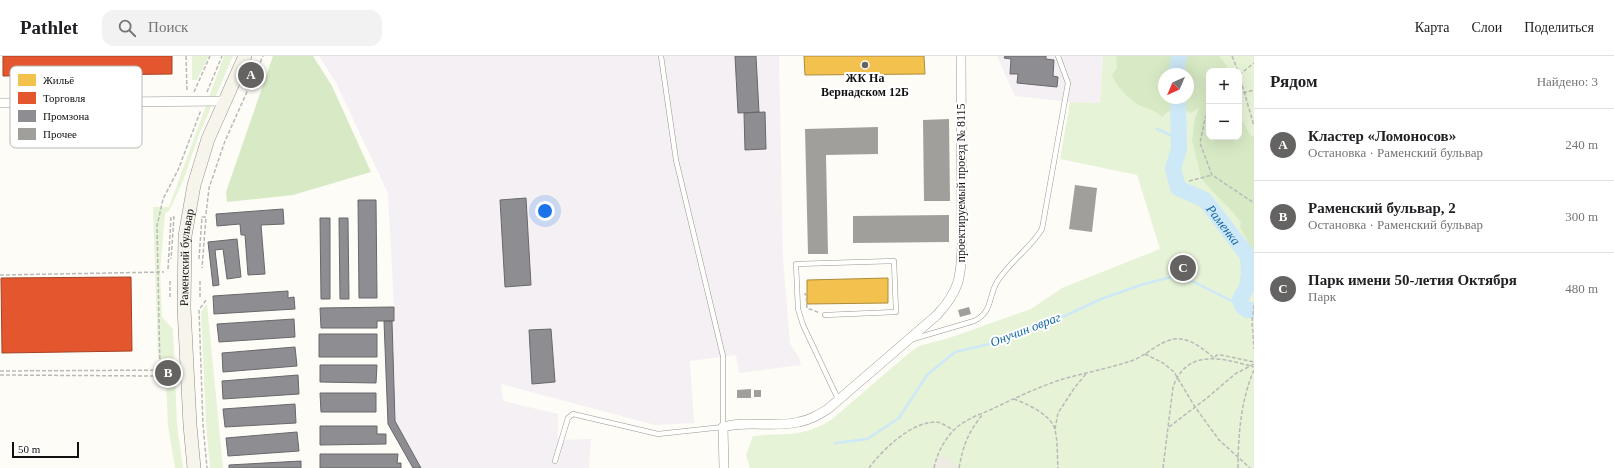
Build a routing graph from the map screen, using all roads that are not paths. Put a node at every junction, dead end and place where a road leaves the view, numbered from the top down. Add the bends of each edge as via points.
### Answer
1 (245, 56) edge
2 (661, 56) edge
3 (961, 56) edge
4 (1058, 56) edge
5 (225, 101) junction
6 (142, 102) edge
7 (0, 103) edge
8 (10, 103) edge
9 (825, 315) road end
10 (907, 341) junction
11 (838, 400) junction
12 (723, 426) junction
13 (555, 462) dead end
14 (194, 468) edge
15 (724, 468) edge

1 - 5 street, Раменский бульвар
2 - 12 lane via 676,160 723,356
3 - 10 street, проектируемый проезд № 8115 via 961,271 956,289 948,303
4 - 10 lane via 1068,83 1042,229 1034,242 997,281 988,310 982,317
5 - 6 street
5 - 14 street, Раменский бульвар via 208,139 194,185 185,236 184,308
7 - 8 street
9 - 11 lane via 896,312 894,261 796,264 798,309
10 - 11 street, проектируемый проезд № 8115
11 - 12 street, проектируемый проезд № 8115 via 813,418 798,422
12 - 13 lane via 658,434 573,414 568,418
12 - 15 street

